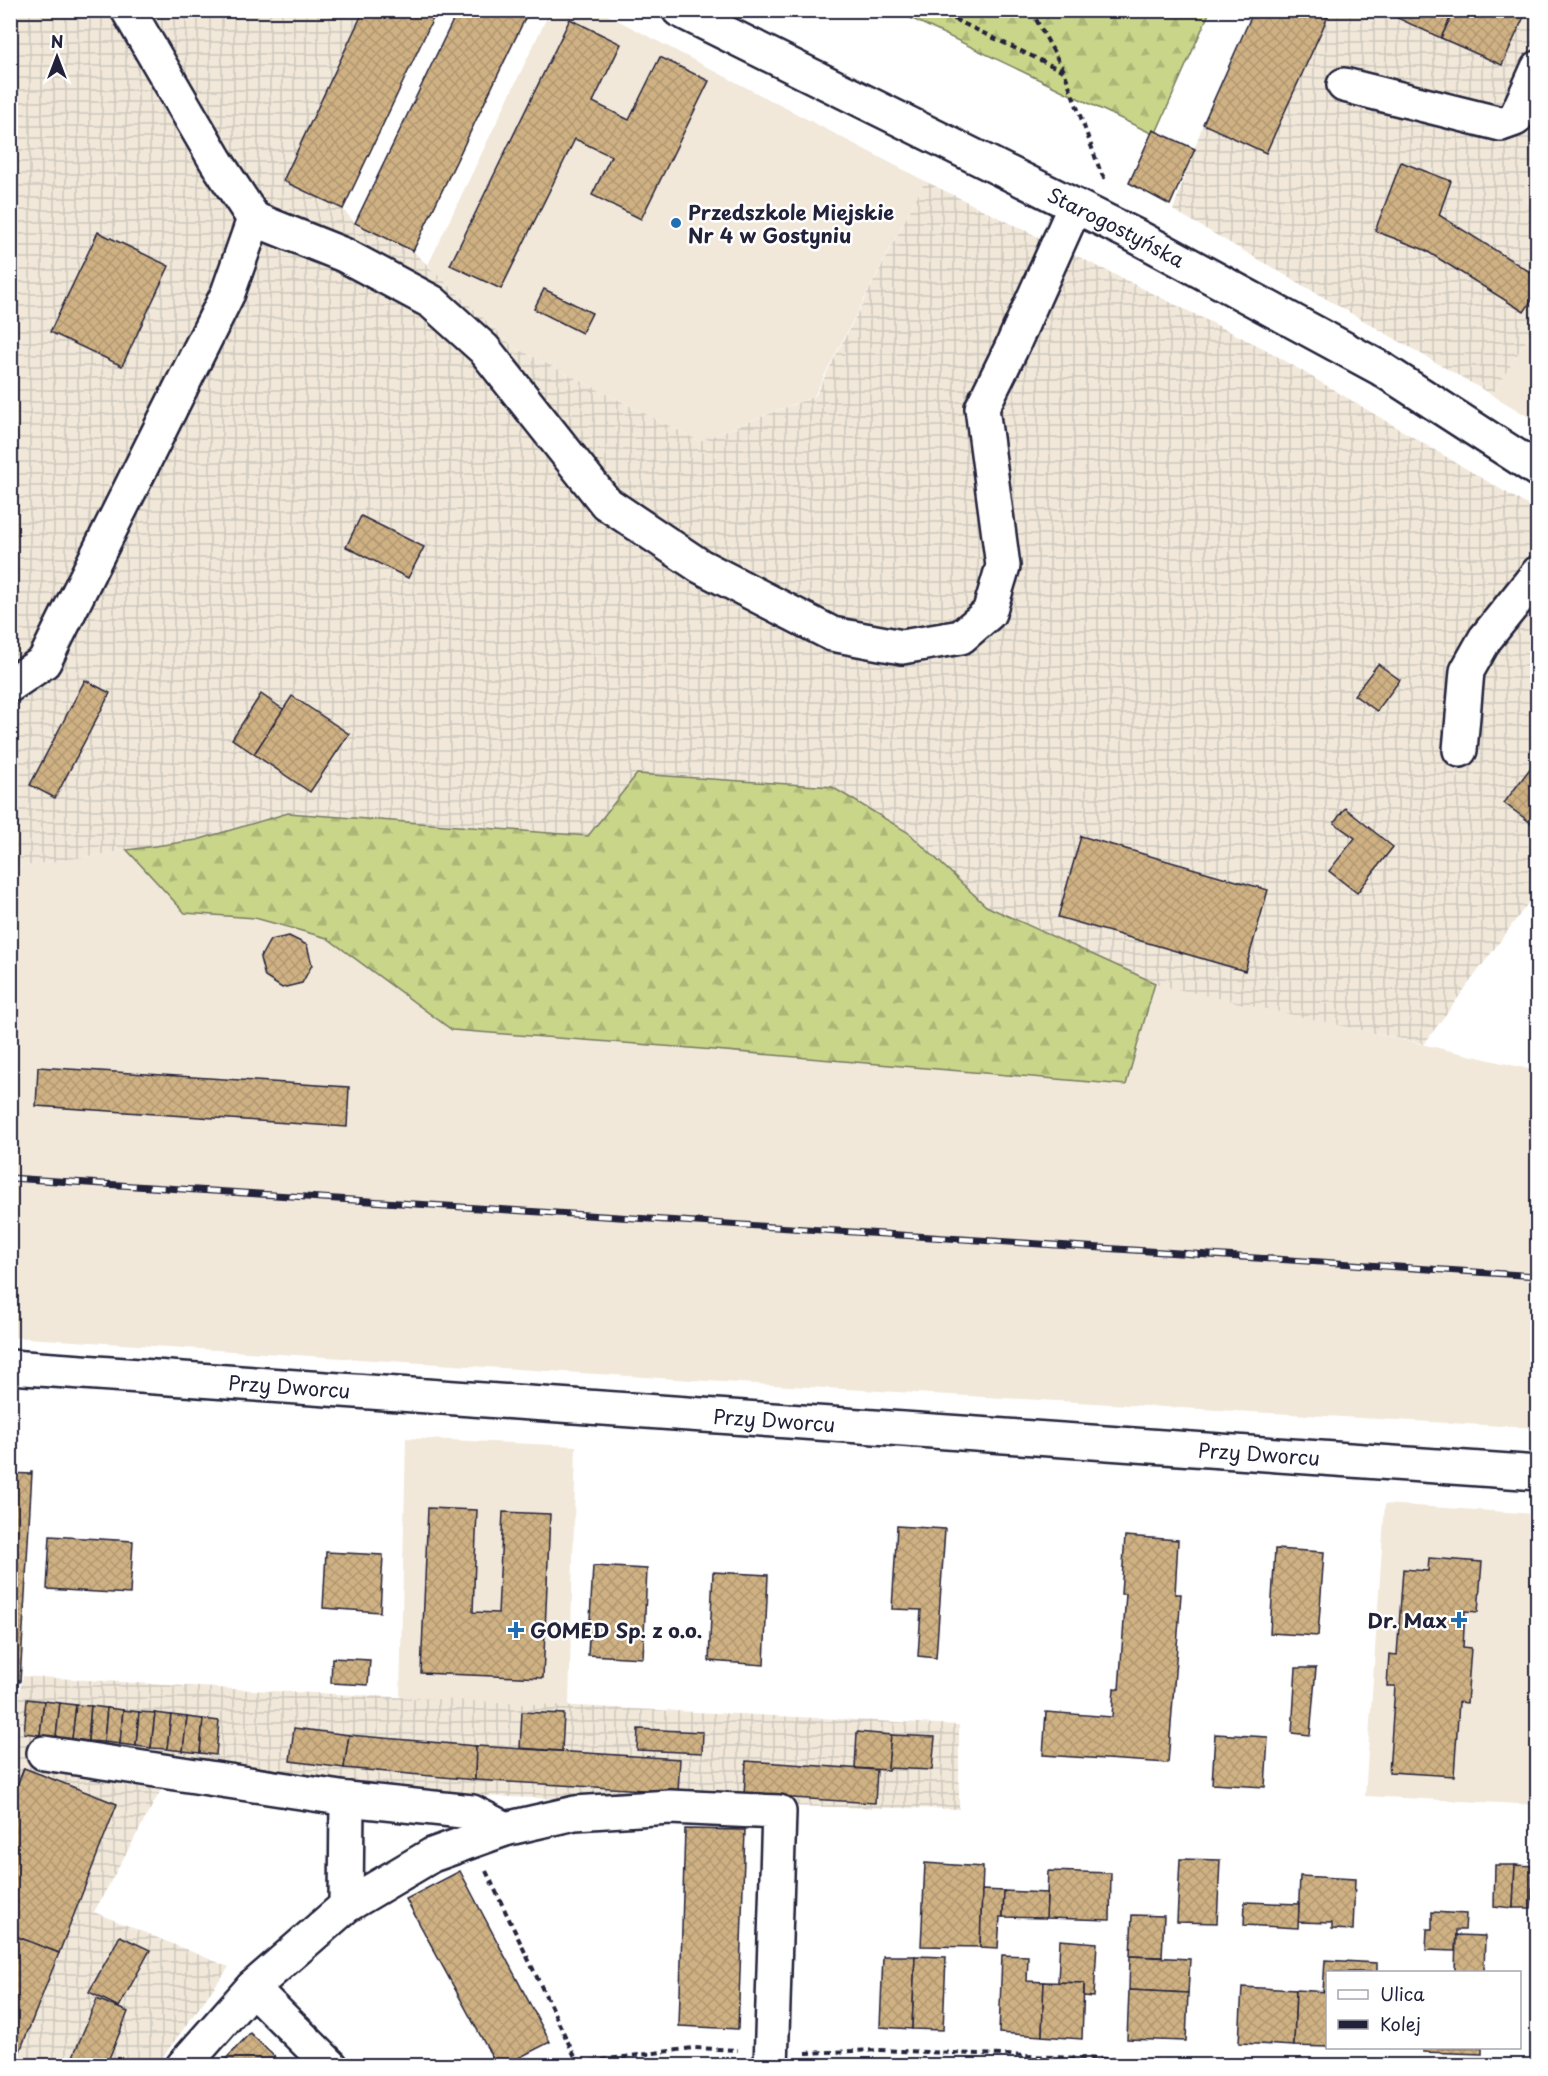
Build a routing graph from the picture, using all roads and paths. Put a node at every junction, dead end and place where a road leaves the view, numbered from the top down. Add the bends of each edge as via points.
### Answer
1 (128, 10) edge
2 (679, 10) edge
3 (935, 10) edge
4 (1031, 10) edge
5 (1538, 68) edge
6 (1064, 71) junction
7 (1344, 85) dead end
8 (1101, 173) dead end
9 (1075, 206) junction
10 (254, 219) junction
11 (1538, 470) edge
12 (1538, 573) edge
13 (10, 685) edge
14 (1460, 750) dead end
15 (10, 1367) edge
16 (1538, 1473) edge
17 (44, 1754) dead end
18 (347, 1799) junction
19 (505, 1829) junction
20 (471, 1841) junction
21 (346, 1906) junction
22 (252, 1988) junction
23 (771, 2059) edge
24 (578, 2063) junction
25 (183, 2066) edge
26 (331, 2066) edge
27 (571, 2066) edge
28 (1279, 2066) edge

1 - 10 street
2 - 9 street, Starogostyńska
3 - 6 path
4 - 6 path
5 - 7 street via 1515,119 1501,124
6 - 8 path
9 - 10 street via 982,408 1003,566 989,613 961,637 902,647 832,634 700,566 606,503 484,349 432,302 344,255
9 - 11 street, Starogostyńska via 1380,368
10 - 13 street via 228,293 44,662
12 - 14 street via 1485,639 1467,671
15 - 16 street, Przy Dworcu
17 - 18 street
18 - 19 street via 472,1812
18 - 21 street
19 - 20 street
19 - 23 street via 575,1813 670,1807 779,1812
20 - 21 street via 432,1855
20 - 24 path
21 - 22 street
22 - 25 street
22 - 26 street
23 - 24 path via 693,2048
23 - 28 path via 878,2050
24 - 27 path

